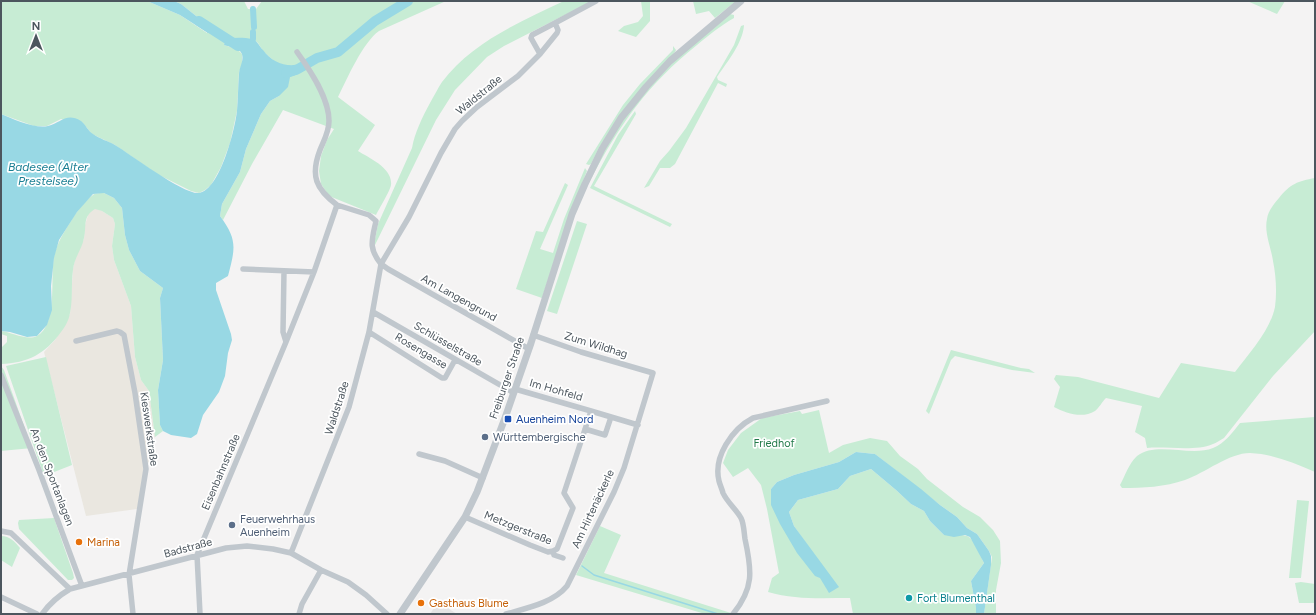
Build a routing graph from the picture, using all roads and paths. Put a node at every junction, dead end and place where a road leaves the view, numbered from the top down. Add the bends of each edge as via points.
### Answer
1 (596, 1) edge
2 (741, 1) edge
3 (555, 22) junction
4 (298, 52) dead end
5 (540, 54) junction
6 (337, 205) junction
7 (381, 264) junction
8 (243, 269) dead end
9 (284, 271) junction
10 (314, 272) junction
11 (373, 312) junction
12 (369, 332) junction
13 (533, 335) junction
14 (76, 341) dead end
15 (286, 342) junction
16 (529, 349) junction
17 (455, 360) junction
18 (653, 373) joint
19 (1, 375) edge
20 (514, 391) junction
21 (827, 400) dead end
22 (591, 411) junction
23 (611, 417) junction
24 (638, 424) junction
25 (585, 429) junction
26 (419, 454) dead end
27 (483, 478) junction
28 (465, 517) junction
29 (1, 531) edge
30 (553, 551) junction
31 (291, 553) junction
32 (197, 555) junction
33 (563, 558) dead end
34 (321, 570) junction
35 (129, 575) junction
36 (82, 586) junction
37 (70, 589) junction
38 (1, 597) edge
39 (36, 614) edge
40 (42, 614) edge
41 (133, 614) edge
42 (200, 614) edge
43 (298, 614) edge
44 (387, 614) edge
45 (400, 614) edge
46 (506, 614) edge
47 (733, 614) edge

1 - 3 street
2 - 13 street, Freiburger Straße via 670,61 646,86 602,149 572,214
3 - 5 street, Waldstraße via 558,33
3 - 5 street via 532,35
4 - 6 street via 326,104 329,120 328,133 317,160 317,185
5 - 7 street, Waldstraße via 455,129 410,217
6 - 7 street via 369,215 376,222 372,250
6 - 10 street, Eisenbahnstraße
7 - 11 street, Waldstraße
7 - 16 street, Am Langengrund
8 - 9 street
9 - 10 street
9 - 15 street via 283,332
10 - 15 street, Eisenbahnstraße
11 - 12 street, Waldstraße
11 - 17 street, Schlüsselstraße
12 - 17 street, Rosengasse via 442,378 445,378
12 - 31 street, Waldstraße via 346,415
13 - 16 street, Freiburger Straße
13 - 18 street, Zum Wildhag
14 - 35 street, Kieswerkstraße via 117,331 124,335 146,469
15 - 32 street, Eisenbahnstraße
16 - 20 street, Freiburger Straße
17 - 20 street, Schlüsselstraße
18 - 24 street, Am Hirtenäckerle
19 - 36 street, An den Sportanlagen
20 - 22 street, Im Hohfeld
20 - 27 street, Freiburger Straße
21 - 47 street via 746,421 734,433 725,448 718,467 719,482 726,498 741,519 750,568 748,588
22 - 23 street, Im Hohfeld
22 - 25 street, Im Hohfeld
23 - 24 street, Im Hohfeld
23 - 25 street via 605,435
24 - 46 street, Am Hirtenäckerle via 614,492 567,586 561,593 540,604
25 - 30 street, Im Hohfeld via 564,493 573,508 557,549
26 - 27 street via 445,461
27 - 28 street, Freiburger Straße
28 - 30 street, Metzgerstraße via 548,552
28 - 45 street, Freiburger Straße
29 - 37 street via 11,533
30 - 33 street, Metzgerstraße via 554,555
31 - 32 street, Badstraße via 247,546
31 - 34 street, Badstraße
32 - 35 street, Badstraße
32 - 42 street, Eisenbahnstraße
34 - 43 street
34 - 44 street, Badstraße via 348,582
35 - 36 street, Badstraße
35 - 41 street
36 - 37 street, Badstraße
37 - 40 street via 50,603
38 - 39 street

